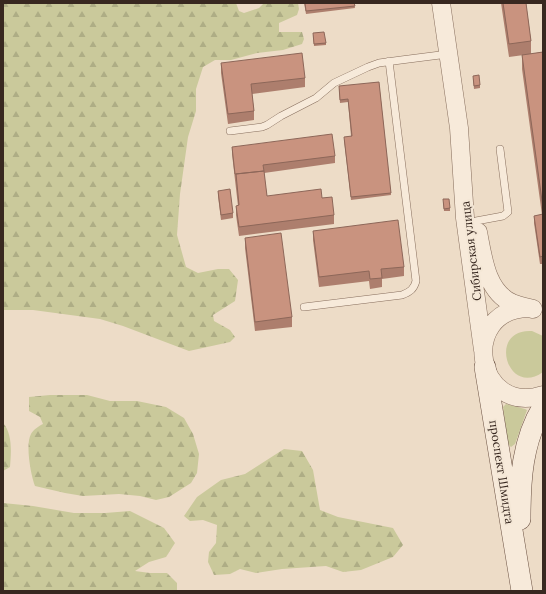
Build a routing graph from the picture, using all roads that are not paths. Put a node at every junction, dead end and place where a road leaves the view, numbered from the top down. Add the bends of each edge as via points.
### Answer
1 (441, 3) edge
2 (449, 54) junction
3 (389, 61) junction
4 (230, 131) dead end
5 (500, 149) dead end
6 (462, 151) junction
7 (476, 220) junction
8 (304, 307) dead end
9 (540, 310) edge
10 (484, 359) junction
11 (543, 395) edge
12 (543, 407) edge
13 (521, 584) edge

1 - 2 street, Сибирская улица
2 - 3 lane
2 - 6 street, Сибирская улица
3 - 4 lane via 368,67 334,83 308,103 268,125
3 - 8 lane via 416,280 414,288 402,295
5 - 7 lane via 508,212 504,216
6 - 7 street, Сибирская улица
6 - 10 street, Сибирская улица via 465,218
7 - 9 street, Сибирская улица via 484,262 493,286 505,299 519,306
9 - 10 street via 515,310 499,318 488,332
10 - 11 street via 494,382 507,393 524,398
10 - 13 main road, проспект Шмидта
12 - 13 main road, проспект Шмидта via 527,443 520,484

